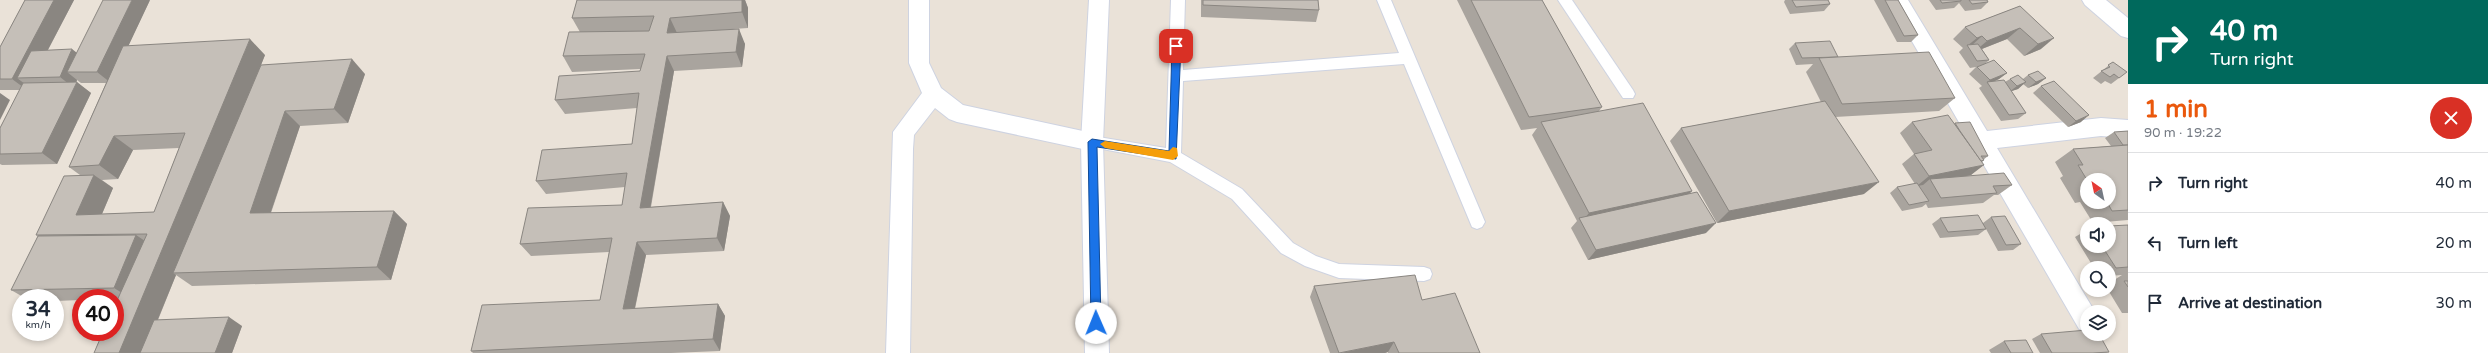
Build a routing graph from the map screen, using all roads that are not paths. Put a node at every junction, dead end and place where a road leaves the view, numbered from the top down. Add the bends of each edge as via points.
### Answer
1 (919, 0) edge
2 (1099, 0) edge
3 (1178, 0) edge
4 (1384, 0) edge
5 (1565, 0) edge
6 (1898, 0) edge
7 (2092, 0) edge
8 (2128, 30) edge
9 (1408, 58) junction
10 (1176, 76) junction
11 (933, 94) junction
12 (1628, 94) dead end
13 (2128, 130) edge
14 (1983, 141) junction
15 (1092, 142) junction
16 (1173, 156) junction
17 (1477, 222) dead end
18 (1424, 274) dead end
19 (2080, 309) edge
20 (898, 353) edge
21 (1097, 353) edge

1 - 11 street via 919,63
2 - 15 street
3 - 10 lane
4 - 9 lane
5 - 12 lane
6 - 14 street
7 - 8 street
9 - 10 lane
9 - 17 lane
10 - 16 lane
11 - 15 street via 957,113
11 - 20 street via 904,132
13 - 14 street via 2101,127
14 - 19 street
15 - 16 lane
15 - 21 street
16 - 18 lane via 1237,194 1286,248 1311,261 1339,271

